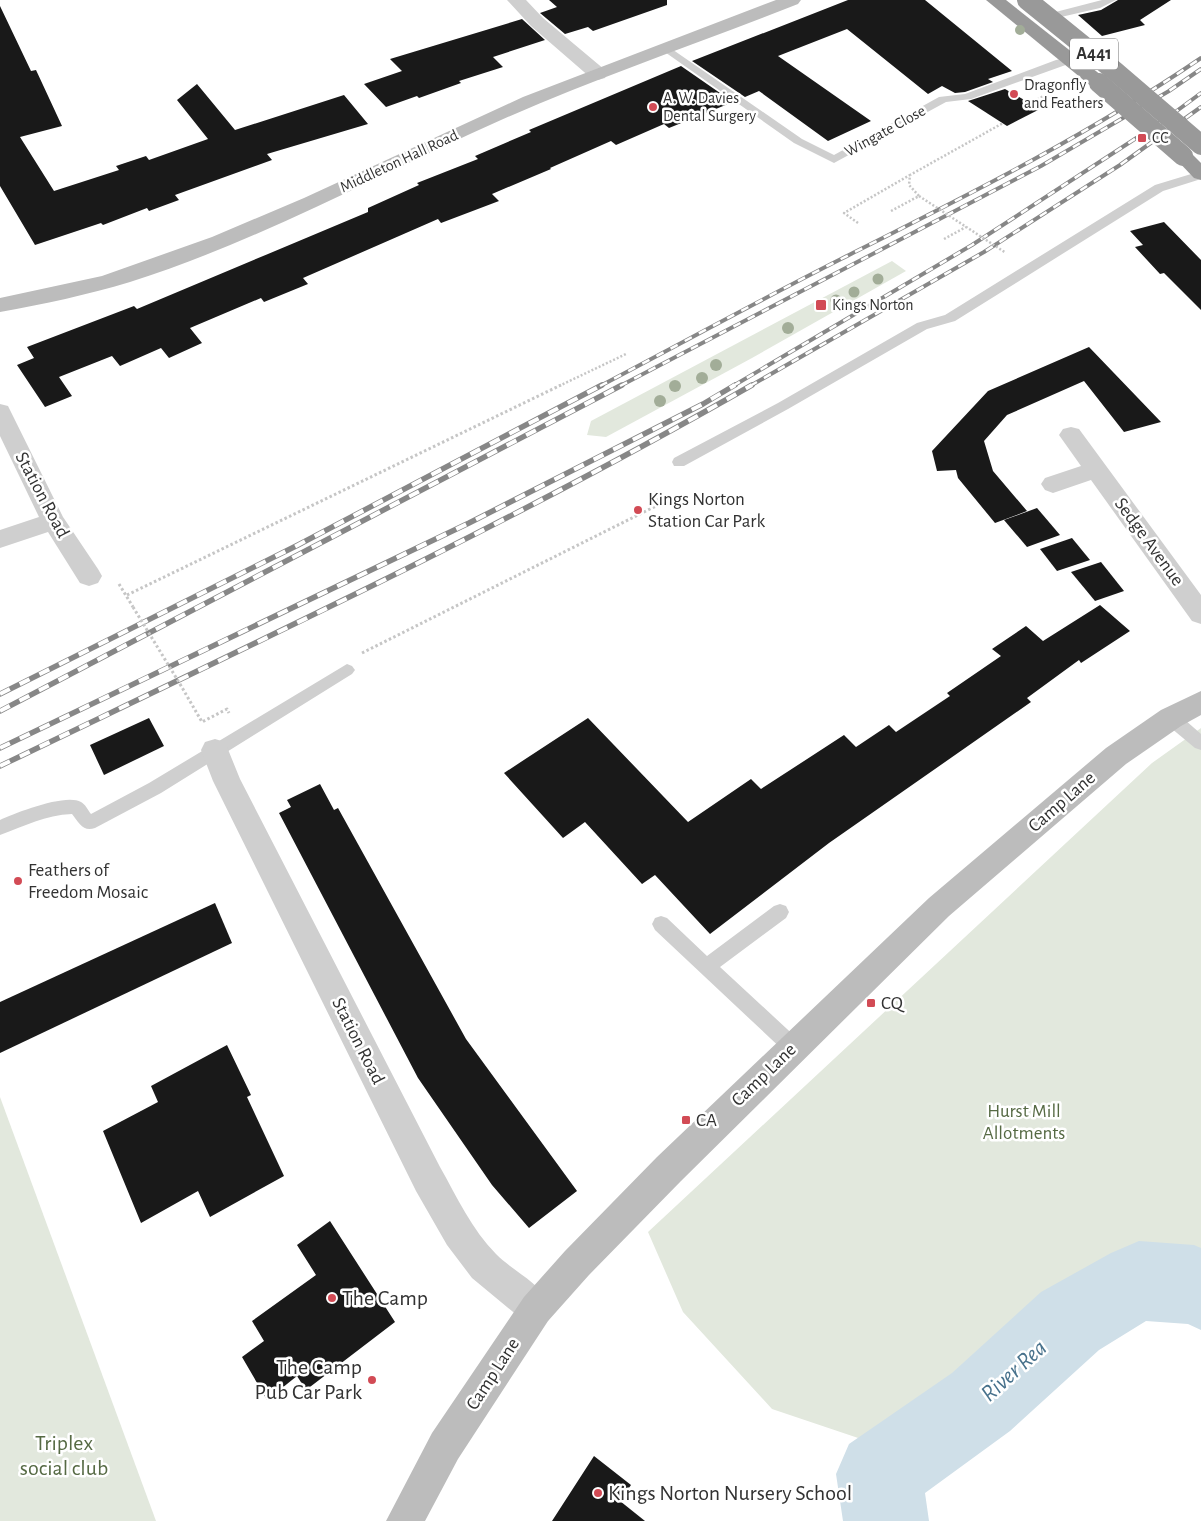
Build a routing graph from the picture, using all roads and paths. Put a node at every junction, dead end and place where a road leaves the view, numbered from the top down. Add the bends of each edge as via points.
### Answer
1 (516, 0) edge
2 (792, 0) edge
3 (995, 0) edge
4 (1027, 0) edge
5 (1111, 0) edge
6 (1048, 18) junction
7 (666, 48) junction
8 (1070, 60) junction
9 (598, 74) junction
10 (1003, 123) dead end
11 (1195, 152) edge
12 (1201, 174) edge
13 (910, 175) junction
14 (919, 196) junction
15 (891, 211) dead end
16 (858, 223) dead end
17 (966, 226) junction
18 (944, 239) dead end
19 (1006, 253) dead end
20 (0, 305) edge
21 (626, 354) dead end
22 (0, 412) edge
23 (1072, 435) dead end
24 (679, 462) dead end
25 (1096, 470) junction
26 (1053, 484) dead end
27 (655, 492) dead end
28 (53, 521) junction
29 (0, 539) edge
30 (89, 576) dead end
31 (1201, 614) edge
32 (361, 653) dead end
33 (347, 670) dead end
34 (1201, 702) edge
35 (232, 716) dead end
36 (1171, 718) junction
37 (1201, 743) edge
38 (215, 750) junction
39 (0, 828) edge
40 (780, 912) dead end
41 (661, 924) dead end
42 (706, 967) junction
43 (793, 1047) junction
44 (536, 1309) junction
45 (405, 1521) edge

1 - 9 street
2 - 7 main road, Middleton Hall Road
3 - 8 highway, A441
4 - 6 highway, A441, bridge
5 - 6 lane
6 - 11 highway, A441, bridge via 1160,110 1158,118
7 - 8 lane, Wingate Close via 798,141 834,160 943,99 967,97
7 - 9 main road, Middleton Hall Road
8 - 11 highway, A441, bridge
9 - 20 main road, Middleton Hall Road via 496,116 261,225 125,276
10 - 13 path
11 - 12 highway, A441
12 - 24 lane via 1159,188 950,318 922,326
13 - 14 path via 909,185
13 - 16 path via 844,213
14 - 15 path
14 - 17 path, bridge
17 - 18 path
17 - 19 path, bridge
21 - 35 path, bridge via 127,595 202,722 227,709
22 - 28 street, Station Road
23 - 25 street, Sedge Avenue
25 - 26 street
25 - 31 street, Sedge Avenue
27 - 32 path via 658,505
28 - 29 street
28 - 30 street, Station Road
33 - 38 lane
34 - 36 main road, Camp Lane
36 - 37 lane
36 - 43 main road, Camp Lane via 1116,756 939,907
38 - 39 lane via 155,788 89,823 76,807 57,807 30,814
38 - 44 street, Station Road via 227,781 428,1179 459,1233 484,1266
40 - 42 lane
41 - 42 lane
42 - 43 lane
43 - 44 main road, Camp Lane via 668,1169
44 - 45 main road, Camp Lane via 445,1446

